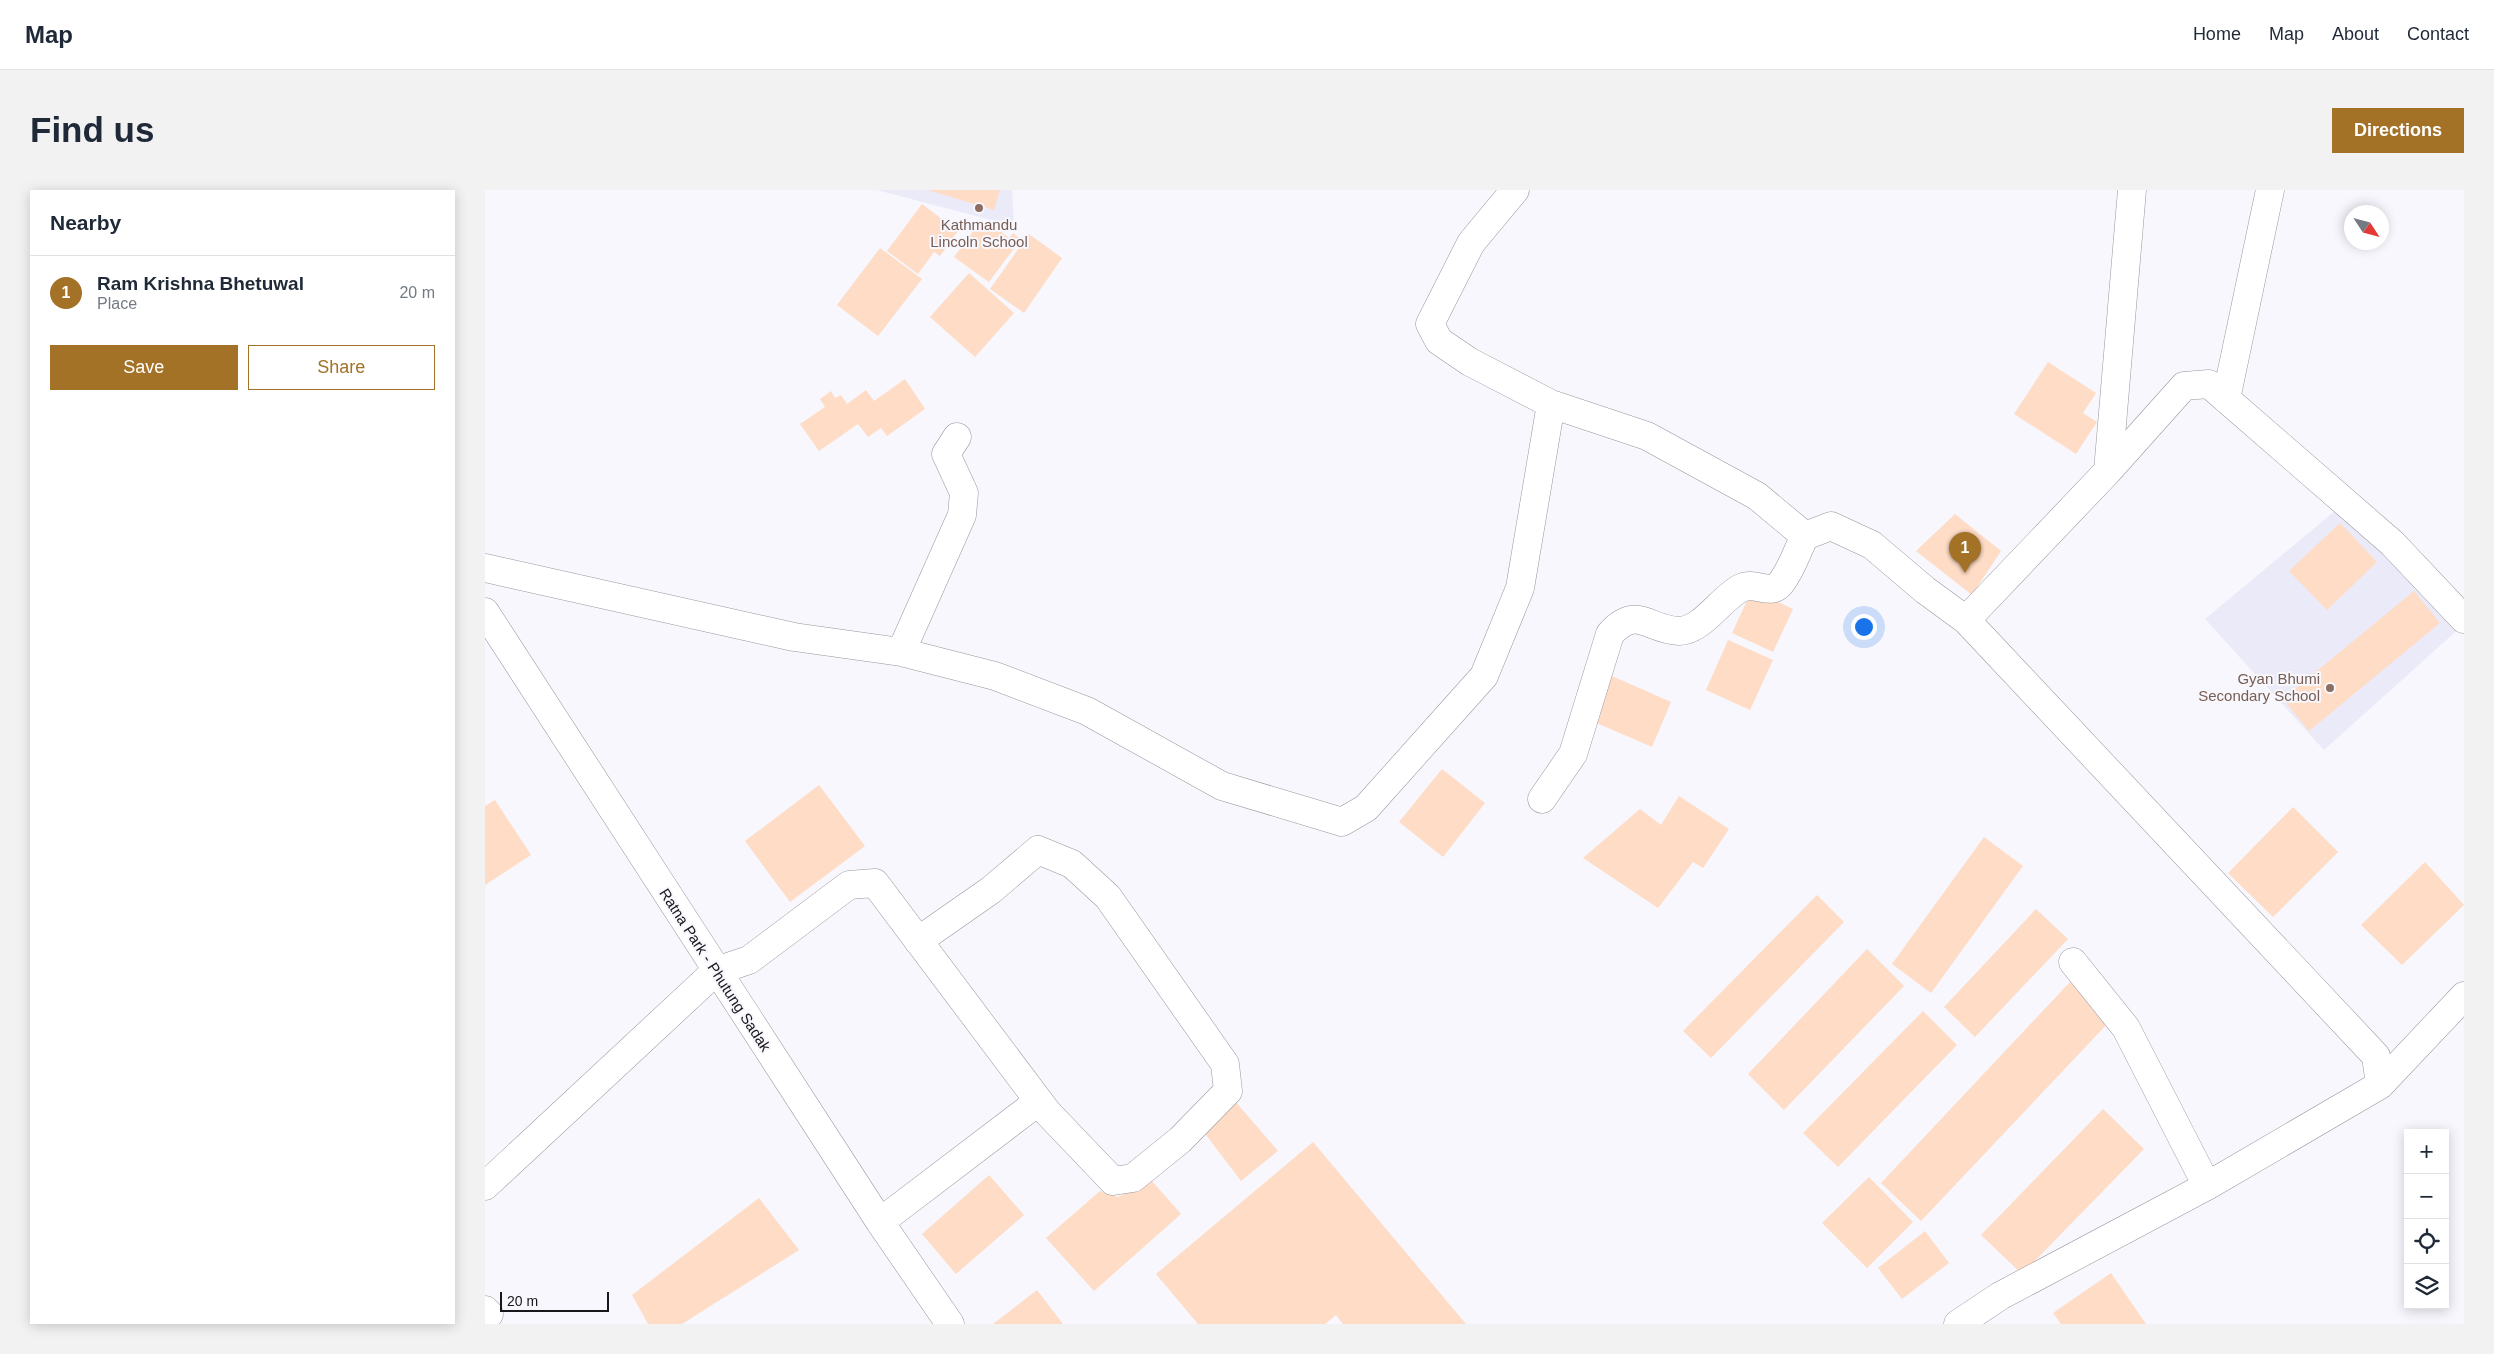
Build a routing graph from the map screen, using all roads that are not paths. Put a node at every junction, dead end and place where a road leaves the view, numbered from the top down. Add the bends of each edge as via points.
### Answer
1 (1515, 190) edge
2 (2132, 190) edge
3 (2270, 190) edge
4 (2225, 399) junction
5 (1551, 404) junction
6 (957, 437) dead end
7 (2108, 471) junction
8 (1805, 536) junction
9 (485, 568) edge
10 (485, 612) edge
11 (2464, 619) edge
12 (1966, 620) junction
13 (901, 652) junction
14 (1542, 799) dead end
15 (918, 941) junction
16 (2073, 962) dead end
17 (716, 972) junction
18 (2464, 996) edge
19 (2380, 1085) junction
20 (1039, 1101) junction
21 (485, 1186) edge
22 (2207, 1186) junction
23 (880, 1222) junction
24 (950, 1324) edge
25 (1958, 1324) edge

1 - 5 street via 1471,243 1429,324 1439,341 1470,362
2 - 7 street
3 - 4 street
4 - 7 street via 2209,384 2184,386
4 - 11 street via 2392,543
5 - 8 street via 1654,440 1757,496
5 - 13 street via 1519,588 1484,676 1367,808 1342,822 1222,786 1087,711 995,676
6 - 13 street via 946,454 964,493 962,514
7 - 12 street
8 - 12 street via 1831,526 1872,545
8 - 14 street via 1779,585 1770,590 1751,584 1741,588 1695,625 1680,631 1634,619 1621,622 1610,634 1573,754
9 - 13 street via 794,637
10 - 17 street, Ratna Park - Phutung Sadak
12 - 19 street via 2376,1056
15 - 17 street via 875,883 849,885 749,960
15 - 20 street
15 - 20 street via 991,890 1037,850 1072,864 1108,897 1225,1064 1228,1091 1180,1140 1133,1178 1113,1181
16 - 22 street via 2126,1028
17 - 21 street
17 - 23 street, Ratna Park - Phutung Sadak
18 - 19 street
19 - 22 street
20 - 23 street
22 - 25 street via 2000,1296
23 - 24 street, Ratna Park - Phutung Sadak

